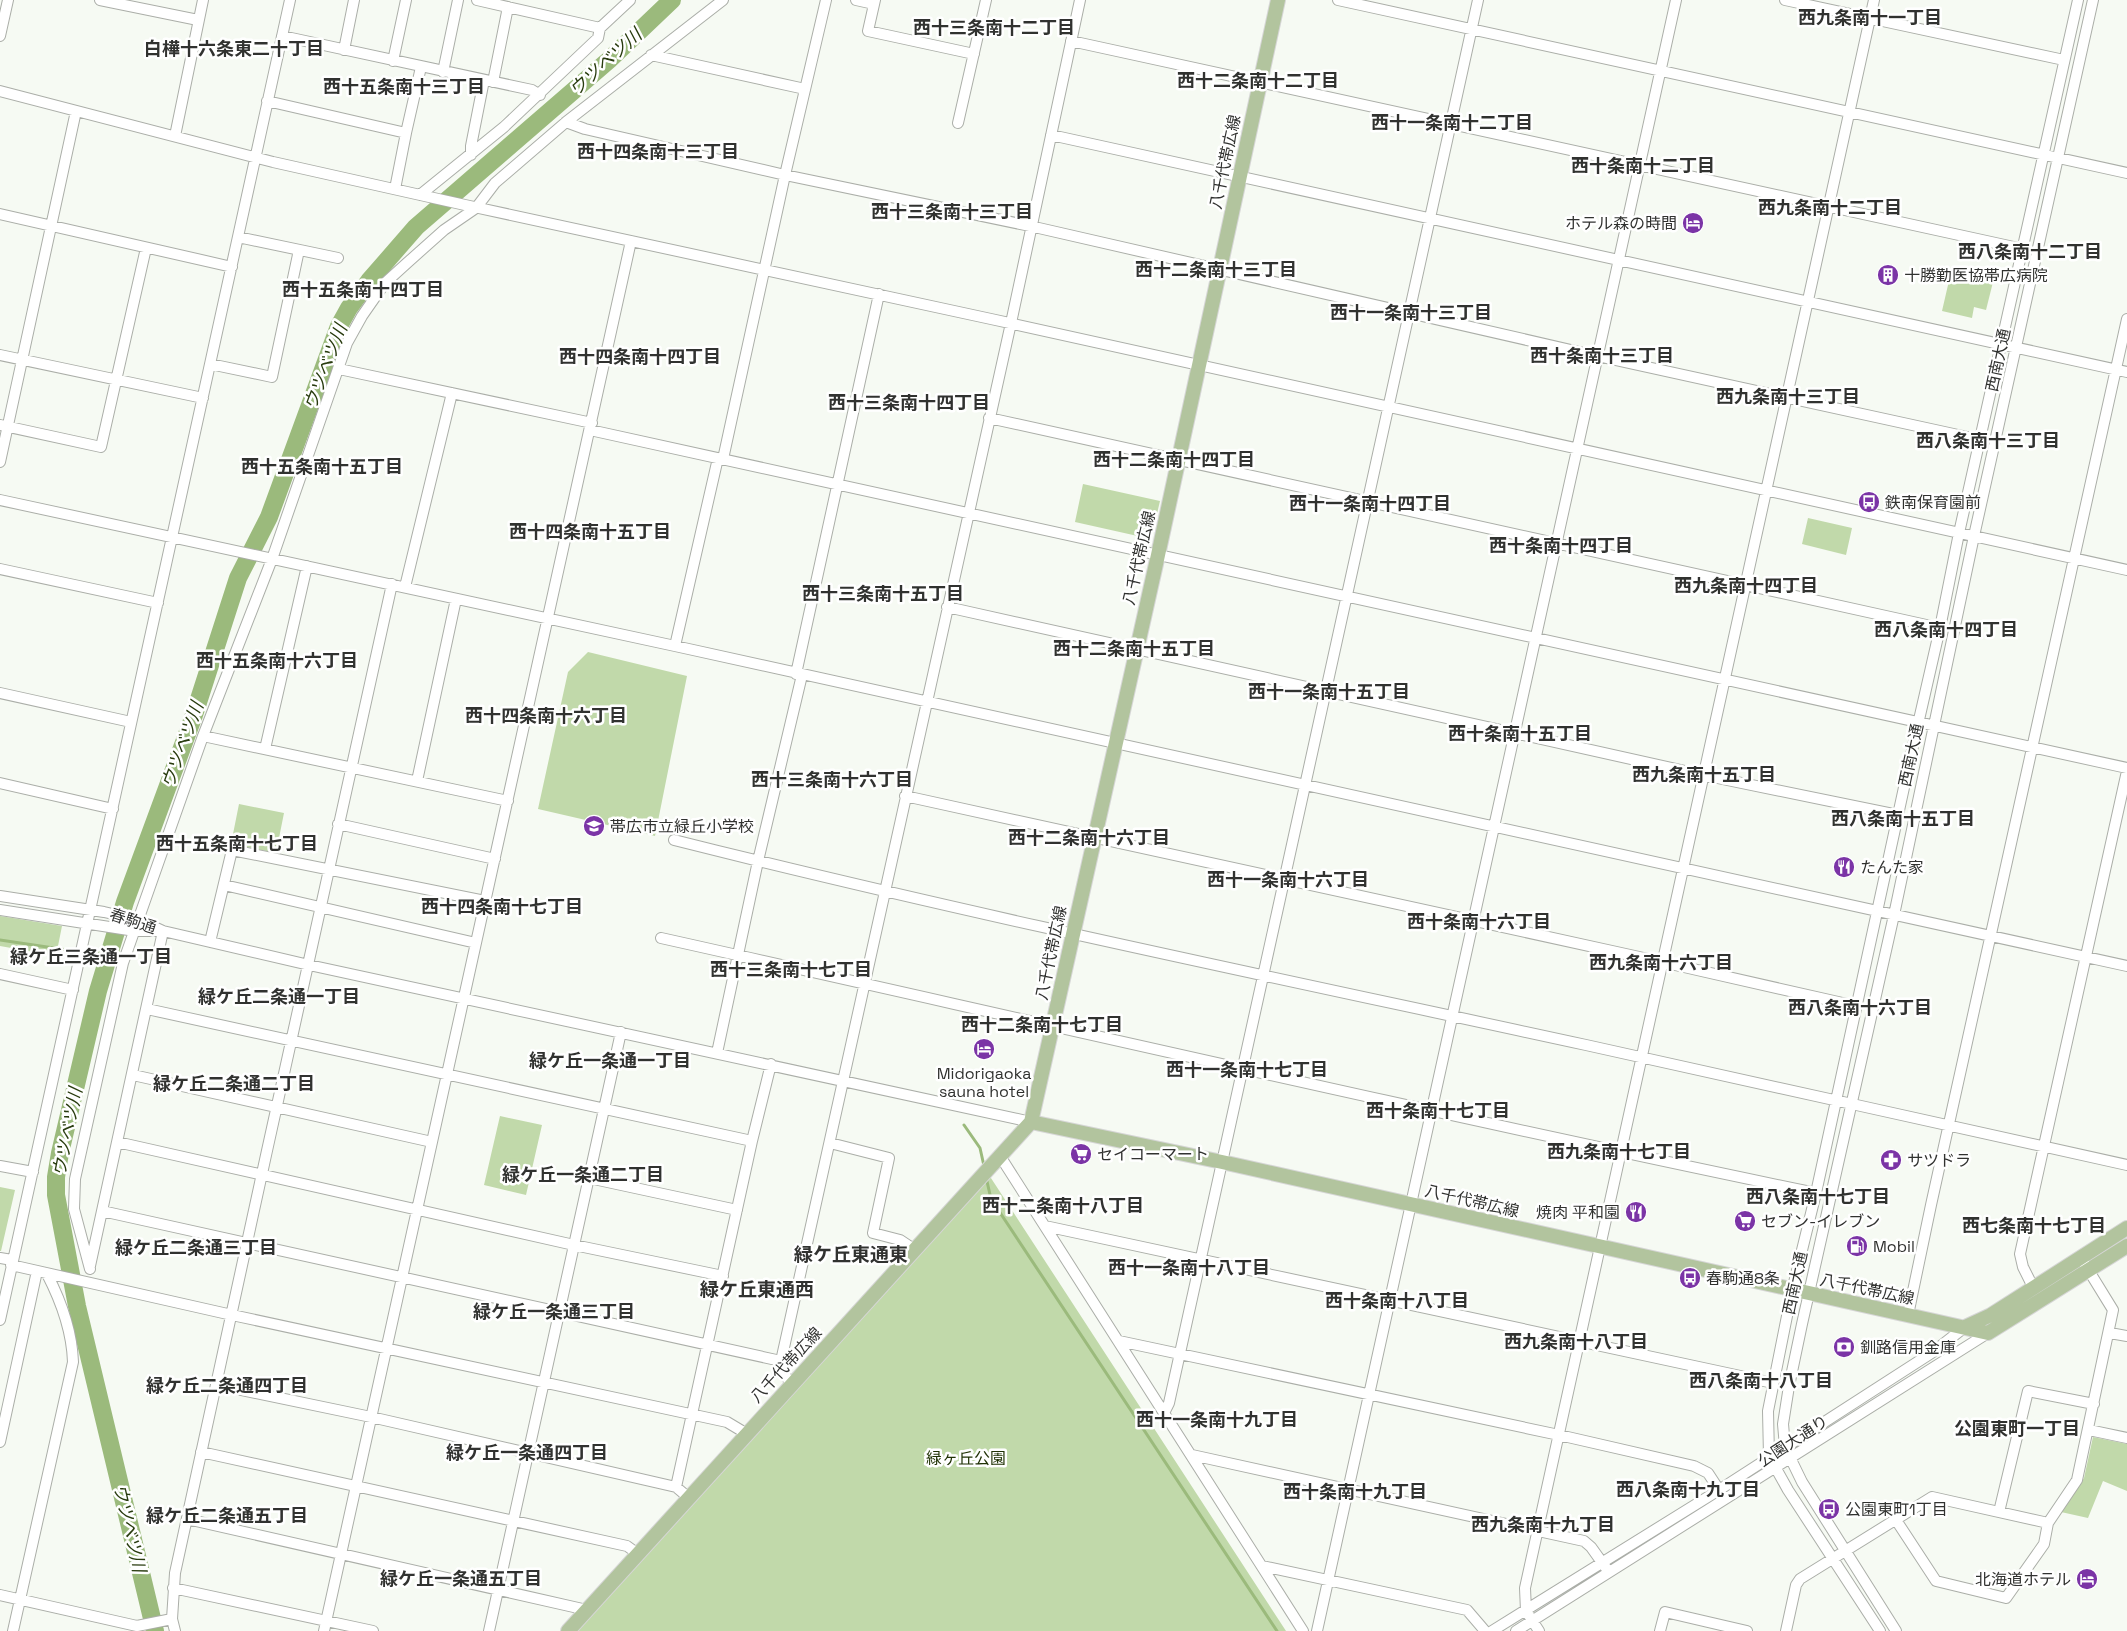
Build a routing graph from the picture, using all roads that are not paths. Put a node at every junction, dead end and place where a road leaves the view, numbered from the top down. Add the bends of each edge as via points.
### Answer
1 (8, 0) edge
2 (100, 0) edge
3 (202, 0) edge
4 (290, 0) edge
5 (354, 0) edge
6 (406, 0) edge
7 (458, 0) edge
8 (481, 0) edge
9 (630, 0) edge
10 (723, 0) edge
11 (826, 0) edge
12 (856, 0) edge
13 (986, 0) edge
14 (1080, 0) edge
15 (1278, 0) edge
16 (1338, 0) edge
17 (1478, 0) edge
18 (1676, 0) edge
19 (1785, 0) edge
20 (1874, 0) edge
21 (2078, 0) edge
22 (2093, 0) edge
23 (874, 2) edge
24 (508, 7) junction
25 (1870, 19) junction
26 (198, 20) junction
27 (600, 28) junction
28 (1472, 29) junction
29 (0, 36) edge
30 (282, 36) junction
31 (1072, 41) junction
32 (344, 50) junction
33 (974, 54) junction
34 (651, 55) junction
35 (2064, 60) junction
36 (394, 61) junction
37 (421, 67) junction
38 (1660, 70) junction
39 (443, 72) junction
40 (489, 81) junction
41 (1260, 81) junction
42 (805, 89) junction
43 (0, 91) edge
44 (540, 95) junction
45 (267, 101) junction
46 (76, 111) junction
47 (1850, 113) junction
48 (566, 122) junction
49 (958, 122) dead end
50 (1451, 124) junction
51 (406, 133) junction
52 (1051, 135) junction
53 (175, 136) junction
54 (2044, 154) junction
55 (471, 155) junction
56 (255, 158) junction
57 (2058, 158) junction
58 (1640, 166) junction
59 (2127, 174) edge
60 (785, 175) junction
61 (1240, 176) junction
62 (394, 189) junction
63 (424, 196) junction
64 (1829, 206) junction
65 (476, 208) junction
66 (0, 214) edge
67 (1430, 217) junction
68 (52, 226) junction
69 (1030, 226) junction
70 (238, 237) junction
71 (631, 241) junction
72 (146, 248) junction
73 (2023, 249) junction
74 (299, 250) junction
75 (338, 258) dead end
76 (1619, 259) junction
77 (232, 267) junction
78 (765, 269) junction
79 (1219, 271) junction
80 (878, 294) junction
81 (1809, 301) junction
82 (1409, 312) junction
83 (2127, 319) edge
84 (1011, 323) junction
85 (2002, 344) junction
86 (2017, 347) junction
87 (0, 355) edge
88 (1597, 356) junction
89 (22, 360) junction
90 (210, 364) junction
91 (1198, 366) junction
92 (339, 369) junction
93 (2116, 369) junction
94 (2127, 372) edge
95 (116, 380) junction
96 (452, 393) junction
97 (1787, 396) junction
98 (203, 398) junction
99 (1387, 406) junction
100 (989, 418) junction
101 (4, 426) edge
102 (591, 426) junction
103 (1981, 440) junction
104 (1577, 450) junction
105 (720, 458) junction
106 (1177, 460) junction
107 (0, 462) edge
108 (838, 484) junction
109 (1767, 490) junction
110 (0, 500) edge
111 (1367, 502) junction
112 (968, 512) junction
113 (1959, 533) junction
114 (1974, 536) junction
115 (173, 537) junction
116 (1557, 543) junction
117 (1158, 555) junction
118 (269, 558) junction
119 (2074, 558) junction
120 (306, 566) junction
121 (0, 569) edge
122 (2127, 570) edge
123 (392, 584) junction
124 (1746, 585) junction
125 (405, 587) junction
126 (1346, 596) junction
127 (456, 599) junction
128 (158, 603) junction
129 (947, 607) junction
130 (548, 619) junction
131 (1940, 628) junction
132 (1535, 638) junction
133 (675, 646) junction
134 (1136, 648) junction
135 (799, 674) junction
136 (1725, 680) junction
137 (1326, 690) junction
138 (0, 693) edge
139 (927, 703) junction
140 (131, 722) junction
141 (1918, 723) junction
142 (1933, 726) junction
143 (1515, 732) junction
144 (203, 736) junction
145 (1114, 744) junction
146 (2033, 747) junction
147 (265, 749) junction
148 (351, 767) junction
149 (2127, 770) edge
150 (1704, 775) junction
151 (417, 781) junction
152 (0, 784) edge
153 (1304, 786) junction
154 (905, 796) junction
155 (508, 801) junction
156 (113, 808) junction
157 (1898, 815) junction
158 (338, 824) junction
159 (1494, 827) junction
160 (1093, 839) junction
161 (674, 840) dead end
162 (495, 858) junction
163 (758, 861) junction
164 (328, 868) junction
165 (1683, 868) junction
166 (1284, 880) junction
167 (224, 885) junction
168 (884, 891) junction
169 (0, 896) edge
170 (486, 901) junction
171 (320, 908) junction
172 (91, 909) junction
173 (0, 910) edge
174 (1876, 911) junction
175 (1894, 915) junction
176 (135, 919) junction
177 (1473, 921) junction
178 (88, 922) junction
179 (131, 930) junction
180 (163, 931) junction
181 (1074, 934) junction
182 (1990, 936) junction
183 (661, 938) dead end
184 (210, 942) junction
185 (476, 943) junction
186 (738, 955) junction
187 (2086, 957) junction
188 (1662, 962) junction
189 (309, 964) junction
190 (2127, 966) edge
191 (0, 974) edge
192 (1264, 975) junction
193 (864, 985) junction
194 (73, 990) junction
195 (464, 998) junction
196 (1856, 1006) junction
197 (147, 1009) junction
198 (1452, 1016) junction
199 (1053, 1028) junction
200 (621, 1032) junction
201 (292, 1041) junction
202 (717, 1053) junction
203 (1642, 1057) junction
204 (771, 1064) junction
205 (1242, 1069) junction
206 (447, 1074) junction
207 (133, 1075) junction
208 (843, 1081) junction
209 (1835, 1099) junction
210 (1852, 1103) junction
211 (604, 1108) junction
212 (278, 1109) junction
213 (1432, 1111) junction
214 (1031, 1122) junction
215 (1949, 1126) junction
216 (752, 1141) junction
217 (117, 1142) junction
218 (432, 1142) junction
219 (830, 1143) junction
220 (2044, 1147) junction
221 (1620, 1152) junction
222 (1000, 1156) junction
223 (1222, 1162) junction
224 (2127, 1165) edge
225 (0, 1166) edge
226 (32, 1172) junction
227 (262, 1176) junction
228 (589, 1178) junction
229 (1816, 1193) junction
230 (1412, 1205) junction
231 (417, 1209) junction
232 (737, 1210) junction
233 (102, 1211) junction
234 (1045, 1226) junction
235 (2127, 1228) edge
236 (248, 1244) junction
237 (574, 1245) junction
238 (2127, 1246) edge
239 (1600, 1248) junction
240 (915, 1250) junction
241 (0, 1258) edge
242 (1200, 1258) junction
243 (2081, 1258) junction
244 (12, 1263) junction
245 (90, 1269) junction
246 (2089, 1270) junction
247 (36, 1271) junction
248 (52, 1275) junction
249 (723, 1276) junction
250 (403, 1279) junction
251 (86, 1282) junction
252 (2034, 1288) junction
253 (1792, 1291) junction
254 (1809, 1294) junction
255 (1391, 1300) junction
256 (559, 1312) junction
257 (232, 1315) junction
258 (1908, 1315) junction
259 (0, 1320) edge
260 (1965, 1327) junction
261 (1988, 1333) junction
262 (2110, 1333) junction
263 (2127, 1336) edge
264 (1119, 1340) junction
265 (1579, 1342) junction
266 (708, 1344) junction
267 (387, 1348) junction
268 (1180, 1353) junction
269 (782, 1361) junction
270 (543, 1383) junction
271 (1773, 1383) junction
272 (793, 1384) junction
273 (217, 1385) junction
274 (1370, 1395) junction
275 (2094, 1404) junction
276 (1164, 1413) junction
277 (692, 1415) junction
278 (371, 1417) junction
279 (2089, 1430) junction
280 (746, 1434) junction
281 (1559, 1435) junction
282 (2127, 1438) edge
283 (0, 1442) edge
284 (1785, 1447) junction
285 (201, 1452) junction
286 (528, 1453) junction
287 (1192, 1455) junction
288 (1769, 1456) junction
289 (1790, 1458) junction
290 (1775, 1468) junction
291 (357, 1485) junction
292 (676, 1487) junction
293 (1348, 1490) junction
294 (1719, 1490) junction
295 (689, 1498) junction
296 (1725, 1499) junction
297 (1999, 1512) junction
298 (187, 1519) junction
299 (513, 1520) junction
300 (1896, 1520) junction
301 (2048, 1523) junction
302 (1538, 1530) junction
303 (1846, 1552) junction
304 (341, 1553) junction
305 (638, 1554) junction
306 (1833, 1559) junction
307 (1602, 1562) junction
308 (1262, 1566) junction
309 (1610, 1573) junction
310 (1328, 1581) junction
311 (174, 1588) junction
312 (498, 1589) junction
313 (0, 1595) edge
314 (21, 1600) junction
315 (587, 1610) junction
316 (1526, 1610) junction
317 (169, 1619) junction
318 (1532, 1620) junction
319 (325, 1626) edge
320 (13, 1631) edge
321 (175, 1631) edge
322 (373, 1631) edge
323 (489, 1631) edge
324 (568, 1631) edge
325 (1304, 1631) edge
326 (1317, 1631) edge
327 (1485, 1631) edge
328 (1492, 1631) edge
329 (1516, 1631) edge
330 (1539, 1631) edge
331 (1660, 1631) edge
332 (1746, 1631) edge
333 (1786, 1631) edge
334 (1880, 1631) edge
335 (1896, 1631) edge

1 - 29 street
2 - 26 street
3 - 26 street
4 - 30 street
5 - 32 street
6 - 36 street
7 - 39 street
8 - 24 street
9 - 27 street
10 - 34 street
11 - 42 street
12 - 23 street
13 - 33 street
14 - 31 street
15 - 41 main road, 八千代帯広線
16 - 28 street
17 - 28 street
18 - 38 street
19 - 25 street
20 - 25 street
21 - 35 street, 西南大通
22 - 57 street, 西南大通
23 - 33 street via 868,31
24 - 27 street
24 - 40 street
25 - 35 street
25 - 47 street
26 - 53 street
27 - 44 street via 598,38
28 - 38 street
28 - 50 street
30 - 32 street
30 - 45 street
31 - 41 street
31 - 52 street
32 - 36 street
33 - 49 street
34 - 42 street
34 - 48 street
35 - 54 street, 西南大通
36 - 37 street
37 - 39 street
37 - 51 street
38 - 47 street
38 - 58 street
39 - 40 street
40 - 44 street via 532,90
40 - 55 street
41 - 50 street
41 - 61 main road, 八千代帯広線
42 - 60 street
43 - 46 street
44 - 55 street
45 - 51 street
45 - 56 street
46 - 53 street
46 - 68 street
47 - 54 street
47 - 64 street
48 - 60 street
48 - 65 street via 496,183
50 - 58 street
50 - 67 street
51 - 62 street
52 - 61 street
52 - 69 street
53 - 56 street
54 - 57 street
54 - 73 street, 西南大通
55 - 63 street
56 - 62 street
56 - 70 street
57 - 59 street
57 - 86 street, 西南大通
58 - 64 street
58 - 76 street
60 - 69 street
60 - 78 street
61 - 67 street
61 - 79 main road, 八千代帯広線
62 - 63 street
63 - 65 street
64 - 73 street
64 - 81 street
65 - 71 street
65 - 92 street via 444,230 385,283 362,316
66 - 68 street
67 - 76 street
67 - 82 street
68 - 72 street
68 - 89 street
69 - 79 street
69 - 84 street
70 - 74 street
70 - 77 street
71 - 78 street
71 - 102 street
72 - 77 street
72 - 95 street
73 - 85 street, 西南大通
74 - 75 street
74 - 90 street via 272,378
76 - 81 street
76 - 88 street
77 - 90 street
78 - 80 street
78 - 105 street
79 - 82 street
79 - 91 main road, 八千代帯広線
80 - 84 street
80 - 108 street
81 - 85 street
81 - 97 street
82 - 88 street
82 - 99 street
83 - 93 street
84 - 91 street
84 - 100 street
85 - 86 street
85 - 103 street, 西南大通
86 - 93 street
86 - 114 street, 西南大通
87 - 89 street
88 - 97 street
88 - 104 street
89 - 95 street
89 - 101 street
90 - 98 street
91 - 99 street
91 - 106 main road, 八千代帯広線
92 - 96 street
92 - 118 street
93 - 94 street
93 - 119 street
95 - 98 street
95 - 101 street via 101,446
96 - 102 street
96 - 125 street
97 - 103 street
97 - 109 street
98 - 115 street
99 - 104 street
99 - 111 street
100 - 106 street
100 - 112 street
101 - 107 street
102 - 105 street
102 - 130 street
103 - 113 street, 西南大通
104 - 109 street
104 - 116 street
105 - 108 street
105 - 133 street
106 - 111 street
106 - 117 main road, 八千代帯広線
108 - 112 street
108 - 135 street
109 - 113 street
109 - 124 street
110 - 115 street
111 - 116 street
111 - 126 street
112 - 117 street
112 - 129 street
113 - 114 street
113 - 131 street, 西南大通
114 - 119 street
114 - 142 street, 西南大通
115 - 118 street
115 - 128 street
116 - 124 street
116 - 132 street
117 - 126 street
117 - 134 main road, 八千代帯広線
118 - 120 street
118 - 144 street
119 - 122 street
119 - 146 street
120 - 123 street
120 - 147 street
121 - 128 street
123 - 125 street
123 - 148 street
124 - 131 street
124 - 136 street
125 - 127 street
126 - 132 street
126 - 137 street
127 - 130 street
127 - 151 street
128 - 140 street
129 - 134 street
129 - 139 street
130 - 133 street
130 - 155 street
131 - 141 street, 西南大通
132 - 136 street
132 - 143 street
133 - 135 street
134 - 137 street
134 - 145 main road, 八千代帯広線
135 - 139 street
135 - 163 street
136 - 141 street
136 - 150 street
137 - 143 street
137 - 153 street
138 - 140 street
139 - 145 street
139 - 154 street
140 - 156 street
141 - 142 street
141 - 157 street, 西南大通
142 - 146 street
142 - 175 street, 西南大通
143 - 150 street
143 - 159 street
144 - 147 street
144 - 176 street
145 - 153 street
145 - 160 main road, 八千代帯広線
146 - 149 street
146 - 182 street
147 - 148 street
148 - 151 street
148 - 158 street
149 - 187 street
150 - 157 street
150 - 165 street
151 - 155 street
152 - 156 street
153 - 159 street
153 - 166 street
154 - 160 street
154 - 168 street
155 - 162 street
156 - 172 street
157 - 174 street, 西南大通
158 - 162 street
158 - 164 street
159 - 165 street
159 - 177 street
160 - 166 street
160 - 181 main road, 八千代帯広線
161 - 163 street
162 - 170 street
163 - 168 street
163 - 186 street
164 - 167 street via 232,850
164 - 170 street
164 - 171 street
165 - 174 street
165 - 188 street
166 - 177 street
166 - 192 street
167 - 171 street
167 - 184 street
168 - 181 street
168 - 193 street
169 - 172 street, 春駒通
170 - 185 street
171 - 185 street
171 - 189 street
172 - 176 street, 春駒通
172 - 178 street
173 - 178 street, 春駒通
174 - 175 street
174 - 196 street, 西南大通
175 - 182 street
175 - 210 street, 西南大通
176 - 179 street
176 - 180 street, 春駒通
177 - 188 street
177 - 198 street
178 - 179 street, 春駒通
178 - 194 street
179 - 180 street, 春駒通
179 - 245 street via 75,1179 74,1209
180 - 184 street
180 - 197 street
181 - 192 street
181 - 199 main road, 八千代帯広線
182 - 187 street
182 - 215 street
183 - 186 street
184 - 189 street
185 - 195 street
186 - 193 street
186 - 202 street
187 - 190 street
187 - 220 street
188 - 196 street
188 - 203 street
189 - 195 street
189 - 201 street
191 - 194 street
192 - 198 street
192 - 205 street
193 - 199 street
193 - 208 street
194 - 226 street
195 - 200 street
195 - 206 street
196 - 209 street, 西南大通
197 - 201 street
197 - 207 street
198 - 203 street
198 - 213 street
199 - 205 street
199 - 214 main road, 八千代帯広線
200 - 202 street
200 - 211 street
201 - 206 street
201 - 212 street
202 - 204 street
203 - 209 street
203 - 221 street
204 - 208 street
204 - 216 street
205 - 213 street
205 - 223 street
206 - 211 street
206 - 218 street
207 - 212 street
207 - 217 street
208 - 214 street
208 - 219 street
209 - 210 street
209 - 229 street, 西南大通
210 - 215 street
210 - 254 street, 西南大通
211 - 216 street
211 - 228 street
212 - 218 street
212 - 227 street
213 - 221 street
213 - 230 street
214 - 222 main road, 八千代帯広線
214 - 223 main road, 八千代帯広線
215 - 220 street
215 - 258 street
216 - 232 street
217 - 227 street
217 - 233 street
218 - 231 street
219 - 240 street via 889,1158 873,1233 900,1240
219 - 269 street
220 - 224 street
220 - 252 street via 2020,1254
221 - 229 street
221 - 239 street
222 - 234 street
222 - 240 main road, 八千代帯広線
223 - 230 main road, 八千代帯広線
223 - 242 street
225 - 226 street
226 - 244 street
227 - 231 street
227 - 236 street
228 - 232 street
228 - 237 street
229 - 253 street, 西南大通
230 - 239 main road, 八千代帯広線
230 - 255 street
231 - 237 street
231 - 250 street
232 - 249 street
233 - 236 street
233 - 245 street
234 - 242 street
234 - 264 street
235 - 243 main road
236 - 250 street
236 - 257 street
237 - 249 street
237 - 256 street
238 - 246 main road
239 - 253 main road, 八千代帯広線
239 - 265 street
240 - 272 main road, 八千代帯広線
241 - 244 street
242 - 255 street
242 - 268 street
243 - 246 street
243 - 252 main road
244 - 247 street
244 - 259 street
245 - 251 street
246 - 261 main road
246 - 262 street via 2113,1310
247 - 248 street
247 - 283 street
248 - 251 street
248 - 314 street via 73,1362
249 - 266 street
250 - 256 street
250 - 267 street
251 - 257 street
252 - 260 main road
253 - 254 main road, 八千代帯広線
253 - 271 street, 西南大通
254 - 258 main road, 八千代帯広線
254 - 284 street, 西南大通 via 1783,1424
255 - 265 street
255 - 274 street
256 - 266 street
256 - 270 street
257 - 267 street
257 - 273 street
258 - 260 main road, 八千代帯広線
260 - 261 main road, 八千代帯広線
260 - 284 street, 公園大通り via 1933,1352
261 - 289 street, 公園大通り
262 - 263 street
262 - 275 street
264 - 268 street
264 - 276 street
265 - 271 street
265 - 281 street
266 - 269 street
266 - 277 street
267 - 270 street
267 - 278 street
268 - 274 street
268 - 276 street
269 - 272 street via 780,1370
270 - 277 street
270 - 286 street
271 - 288 street, 西南大通 via 1768,1411
272 - 280 main road, 八千代帯広線
273 - 278 street
273 - 285 street
274 - 281 street
274 - 293 street
275 - 279 street
275 - 297 street via 2028,1391
276 - 287 street
277 - 280 street via 727,1422
277 - 292 street
278 - 286 street
278 - 291 street
279 - 282 street
279 - 301 street via 2077,1480
280 - 295 main road, 八千代帯広線
281 - 294 street via 1694,1466 1708,1473
281 - 302 street
284 - 288 street, 公園大通り
284 - 289 street, 西南大通
285 - 291 street
285 - 298 street
286 - 292 street
286 - 299 street
287 - 293 street
287 - 308 street
288 - 290 street, 西南大通
288 - 294 street, 公園大通り
289 - 290 street, 公園大通り
289 - 303 street, 西南大通
290 - 296 street, 公園大通り
290 - 306 street, 西南大通
291 - 299 street
291 - 304 street
292 - 295 street
293 - 302 street
293 - 310 street
294 - 296 street
294 - 307 street, 公園大通り
295 - 305 main road, 八千代帯広線
296 - 309 street, 公園大通り
297 - 300 street via 1932,1497
297 - 301 street
298 - 304 street
298 - 311 street
299 - 305 street via 627,1546
299 - 312 street
300 - 301 street via 1936,1581 2006,1598 2044,1544
300 - 303 street
302 - 307 street via 1584,1541
302 - 316 street via 1525,1588
303 - 306 street
303 - 335 street, 西南大通
304 - 312 street
304 - 319 street
305 - 315 main road, 八千代帯広線
306 - 333 street via 1800,1579 1796,1585
306 - 334 street, 西南大通
307 - 309 street
307 - 316 street, 公園大通り
308 - 310 street
308 - 325 street
309 - 318 street, 公園大通り
310 - 326 street
310 - 327 street via 1467,1610
311 - 317 street
311 - 319 street
312 - 315 street
312 - 323 street
313 - 314 street
314 - 317 street via 137,1626
314 - 320 street
315 - 324 main road, 八千代帯広線
316 - 318 street
316 - 328 street, 公園大通り
317 - 321 street
318 - 329 street, 公園大通り
318 - 330 street
319 - 322 street
331 - 332 street via 1664,1612

